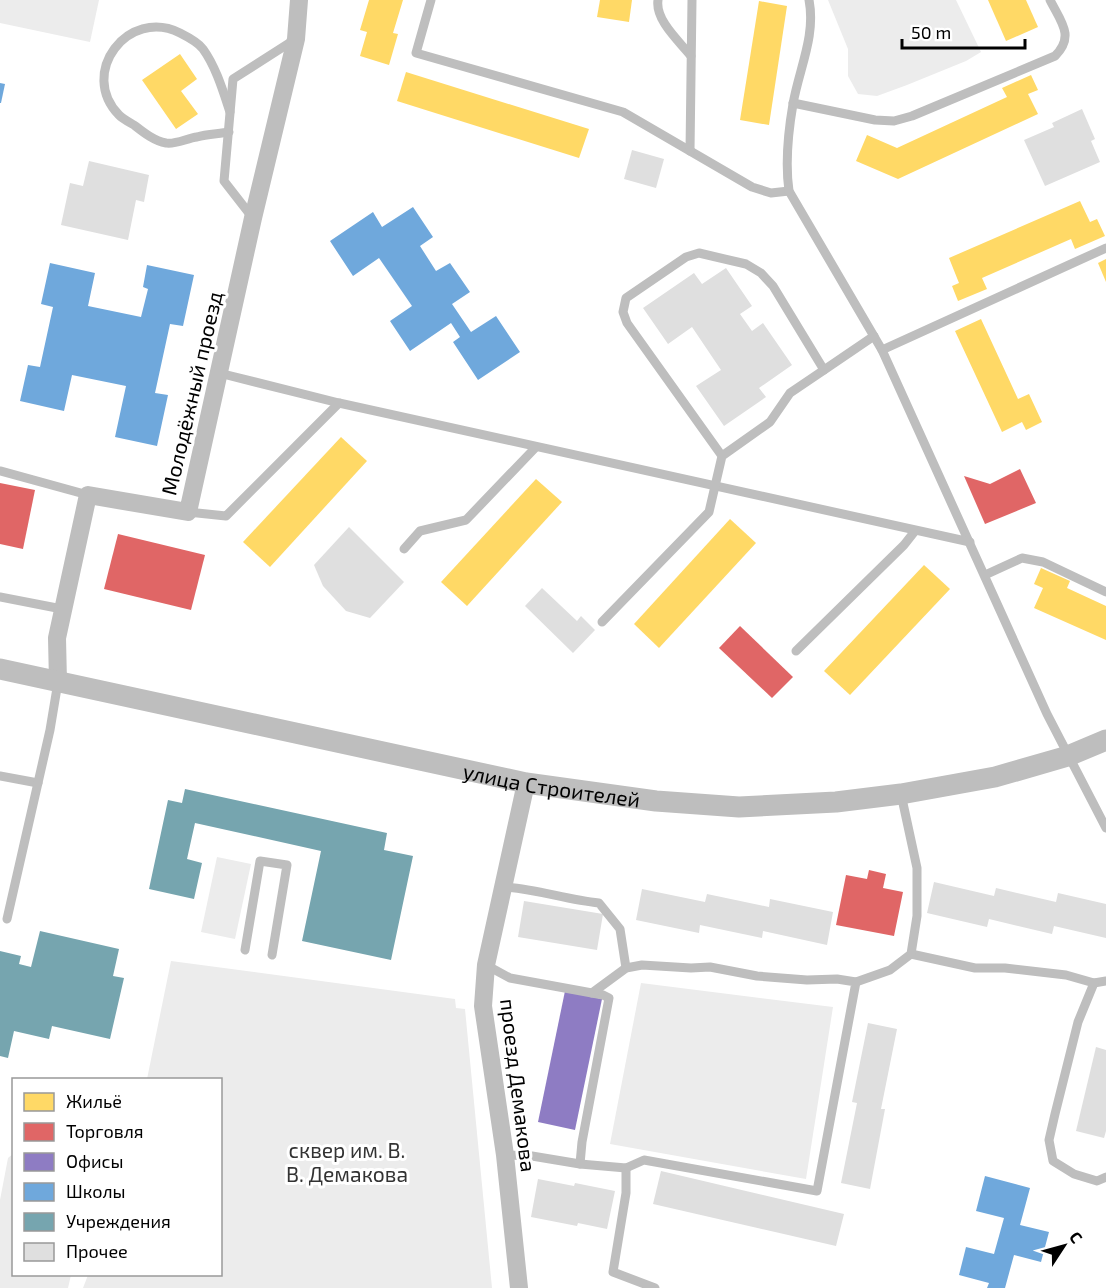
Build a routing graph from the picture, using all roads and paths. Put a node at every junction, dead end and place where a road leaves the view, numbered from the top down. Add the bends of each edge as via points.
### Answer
1 (299, 0) edge
2 (431, 0) edge
3 (658, 0) edge
4 (692, 0) edge
5 (809, 0) edge
6 (1050, 0) edge
7 (297, 39) junction
8 (691, 56) junction
9 (793, 104) junction
10 (230, 112) junction
11 (229, 132) junction
12 (690, 151) junction
13 (789, 191) junction
14 (253, 218) junction
15 (1106, 248) edge
16 (874, 336) junction
17 (882, 350) junction
18 (824, 370) junction
19 (219, 373) junction
20 (339, 403) junction
21 (536, 447) junction
22 (722, 456) junction
23 (1, 471) edge
24 (716, 485) junction
25 (88, 495) junction
26 (188, 512) junction
27 (915, 531) junction
28 (970, 542) junction
29 (404, 549) dead end
30 (985, 575) junction
31 (1106, 592) edge
32 (0, 597) edge
33 (62, 609) junction
34 (602, 622) dead end
35 (796, 651) dead end
36 (0, 669) edge
37 (58, 682) junction
38 (1106, 740) edge
39 (1068, 756) junction
40 (0, 776) edge
41 (38, 783) junction
42 (526, 783) junction
43 (901, 794) junction
44 (1106, 828) edge
45 (505, 887) junction
46 (7, 919) dead end
47 (245, 950) dead end
48 (911, 954) junction
49 (272, 955) dead end
50 (486, 965) junction
51 (626, 968) junction
52 (1106, 981) edge
53 (856, 982) junction
54 (1094, 983) junction
55 (592, 993) junction
56 (506, 1155) junction
57 (580, 1164) junction
58 (626, 1168) junction
59 (1106, 1177) edge
60 (519, 1288) edge
61 (655, 1288) edge

1 - 7 street, Молодёжный проезд
2 - 12 lane via 416,53 623,112
3 - 8 lane via 662,19
4 - 8 lane
5 - 9 lane via 811,32
6 - 9 lane via 1066,34 1064,46 1055,56 912,116 894,121 875,120
7 - 10 lane via 233,79
7 - 14 street, Молодёжный проезд
8 - 12 lane
9 - 13 lane via 786,168
10 - 11 lane
10 - 11 lane via 202,48 172,29 155,26 123,38 105,67 104,84 109,100 119,115 147,135 167,144
11 - 14 lane via 224,181
12 - 13 lane via 752,187 771,193
13 - 16 lane
14 - 19 street, Молодёжный проезд
15 - 17 lane
16 - 17 lane
16 - 18 lane
17 - 28 lane
18 - 22 lane via 790,393 770,422
18 - 22 lane via 772,286 746,264 699,253 686,257 626,298 623,312 627,323
19 - 20 lane
19 - 26 street, Молодёжный проезд
20 - 21 lane
20 - 26 lane via 226,516
21 - 24 lane
21 - 29 lane via 466,520 420,531
22 - 24 lane
23 - 25 lane
24 - 27 lane
24 - 34 lane via 709,512
25 - 26 street, Молодёжный проезд
25 - 33 street
27 - 28 lane
27 - 35 lane
28 - 30 lane
30 - 31 lane via 1022,558 1043,562
30 - 39 lane
32 - 33 lane
33 - 37 street via 57,638
36 - 37 street, улица Строителей
37 - 41 lane
37 - 42 street, улица Строителей
38 - 39 street, улица Строителей
39 - 43 street, улица Строителей via 995,777
39 - 44 lane
40 - 41 lane
41 - 46 lane
42 - 43 street, улица Строителей via 656,801 739,807
42 - 45 street, проезд Демакова
43 - 48 lane via 917,868 917,916
45 - 50 street, проезд Демакова
45 - 51 lane via 599,903 620,929
47 - 49 lane via 260,861 287,865
48 - 53 lane via 890,970
48 - 54 lane via 975,968 1066,975
50 - 55 lane via 510,978
50 - 56 street, проезд Демакова via 483,1006
51 - 53 lane via 710,967 757,976
51 - 55 lane
52 - 54 lane
53 - 58 lane via 817,1191 644,1160
54 - 59 lane via 1078,1022 1049,1140 1053,1161 1074,1174 1097,1181
55 - 57 lane via 609,998
56 - 57 lane
56 - 60 street, проезд Демакова
57 - 58 lane
58 - 61 lane via 626,1193 613,1272

